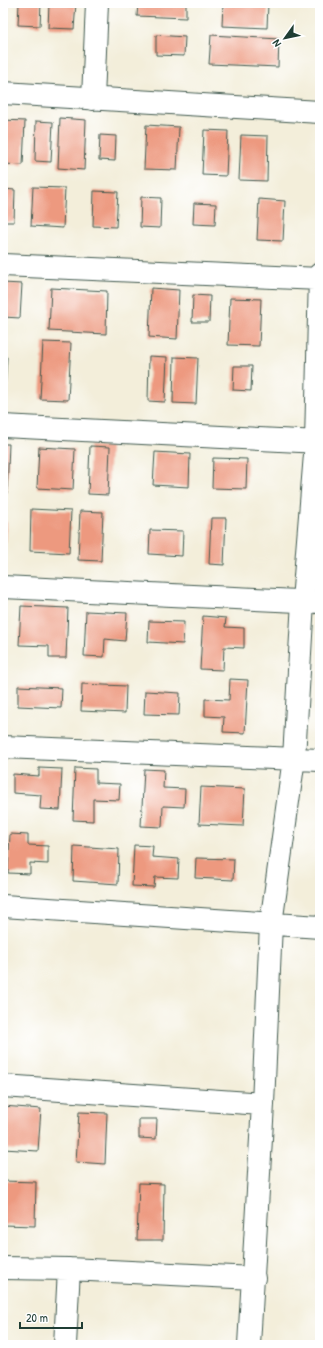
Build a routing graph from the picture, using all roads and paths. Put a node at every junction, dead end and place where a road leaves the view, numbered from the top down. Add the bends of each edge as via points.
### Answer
1 (97, 3) edge
2 (3, 93) edge
3 (93, 98) junction
4 (320, 112) edge
5 (3, 266) edge
6 (320, 274) edge
7 (320, 279) edge
8 (3, 426) edge
9 (318, 442) edge
10 (3, 586) edge
11 (312, 602) edge
12 (3, 747) edge
13 (294, 758) junction
14 (320, 760) edge
15 (3, 906) edge
16 (271, 924) junction
17 (320, 927) edge
18 (3, 1086) edge
19 (263, 1104) junction
20 (3, 1268) edge
21 (69, 1269) junction
22 (254, 1278) junction
23 (64, 1345) edge
24 (249, 1345) edge

1 - 3 street
2 - 3 street
3 - 4 street
5 - 7 street
6 - 7 street
7 - 9 street
8 - 9 street
9 - 11 street
10 - 11 street
11 - 13 street
12 - 13 street
13 - 14 street
13 - 16 street
15 - 16 street
16 - 17 street
16 - 19 street
18 - 19 street
19 - 22 street
20 - 21 street
21 - 22 street
21 - 23 street
22 - 24 street

